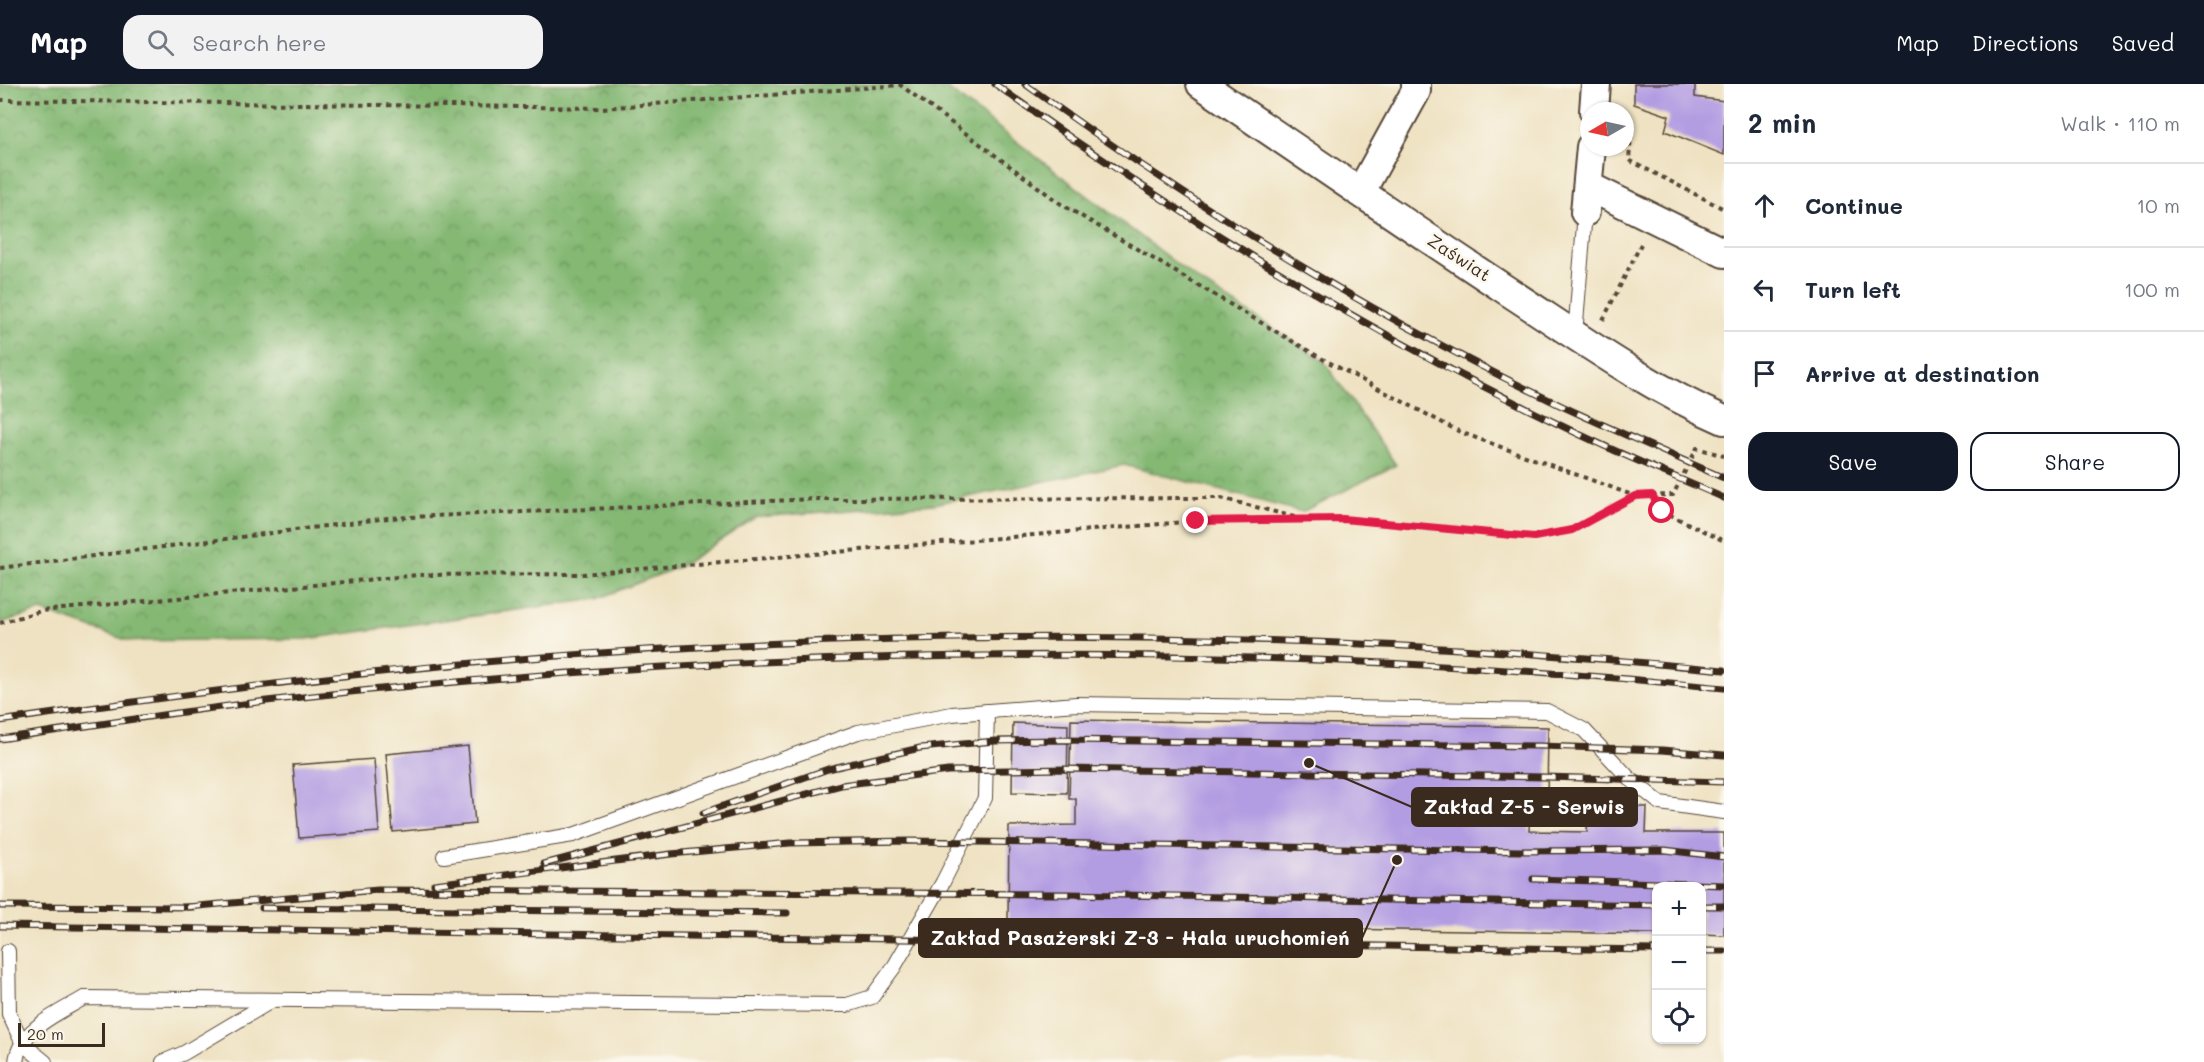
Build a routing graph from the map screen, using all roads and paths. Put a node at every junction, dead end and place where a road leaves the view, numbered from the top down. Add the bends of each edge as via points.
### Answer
1 (828, 84) edge
2 (1201, 84) edge
3 (1416, 84) edge
4 (1596, 84) edge
5 (900, 85) edge
6 (835, 90) junction
7 (0, 99) edge
8 (1595, 102) edge
9 (1590, 156) edge
10 (1629, 156) edge
11 (1360, 193) junction
12 (1586, 199) junction
13 (1724, 209) edge
14 (1642, 241) dead end
15 (1724, 253) edge
16 (1583, 340) junction
17 (1724, 420) edge
18 (1724, 456) edge
19 (1652, 495) junction
20 (1635, 496) junction
21 (1305, 519) junction
22 (1724, 541) edge
23 (0, 568) edge
24 (0, 623) edge
25 (987, 711) junction
26 (1724, 812) edge
27 (444, 856) dead end
28 (8, 951) dead end
29 (273, 1000) junction
30 (23, 1044) junction
31 (16, 1062) edge
32 (45, 1062) edge
33 (163, 1062) edge

1 - 6 path
2 - 11 street, Zaświat
3 - 11 street via 1416,91
4 - 8 street
5 - 6 path
5 - 20 path via 1061,204 1319,357 1460,432
6 - 7 path via 602,108
9 - 12 street
10 - 13 path via 1629,160
11 - 16 street, Zaświat
12 - 15 street
12 - 16 lane
14 - 16 path
16 - 17 street, Zaświat via 1626,369
18 - 19 path via 1697,448 1673,495
19 - 20 path
19 - 22 path via 1662,511
20 - 21 path via 1572,530 1534,537
21 - 23 path via 1221,498 815,499 388,518
21 - 24 path via 1196,521 582,574 418,575 40,611
25 - 26 lane via 1076,704 1547,711 1584,730 1629,778 1660,803
25 - 27 lane via 858,732 573,835
25 - 29 lane via 985,798 894,968 872,998 847,1005
28 - 30 lane via 9,1014
29 - 30 lane via 84,998 34,1028
29 - 33 lane
30 - 31 lane
30 - 32 lane

